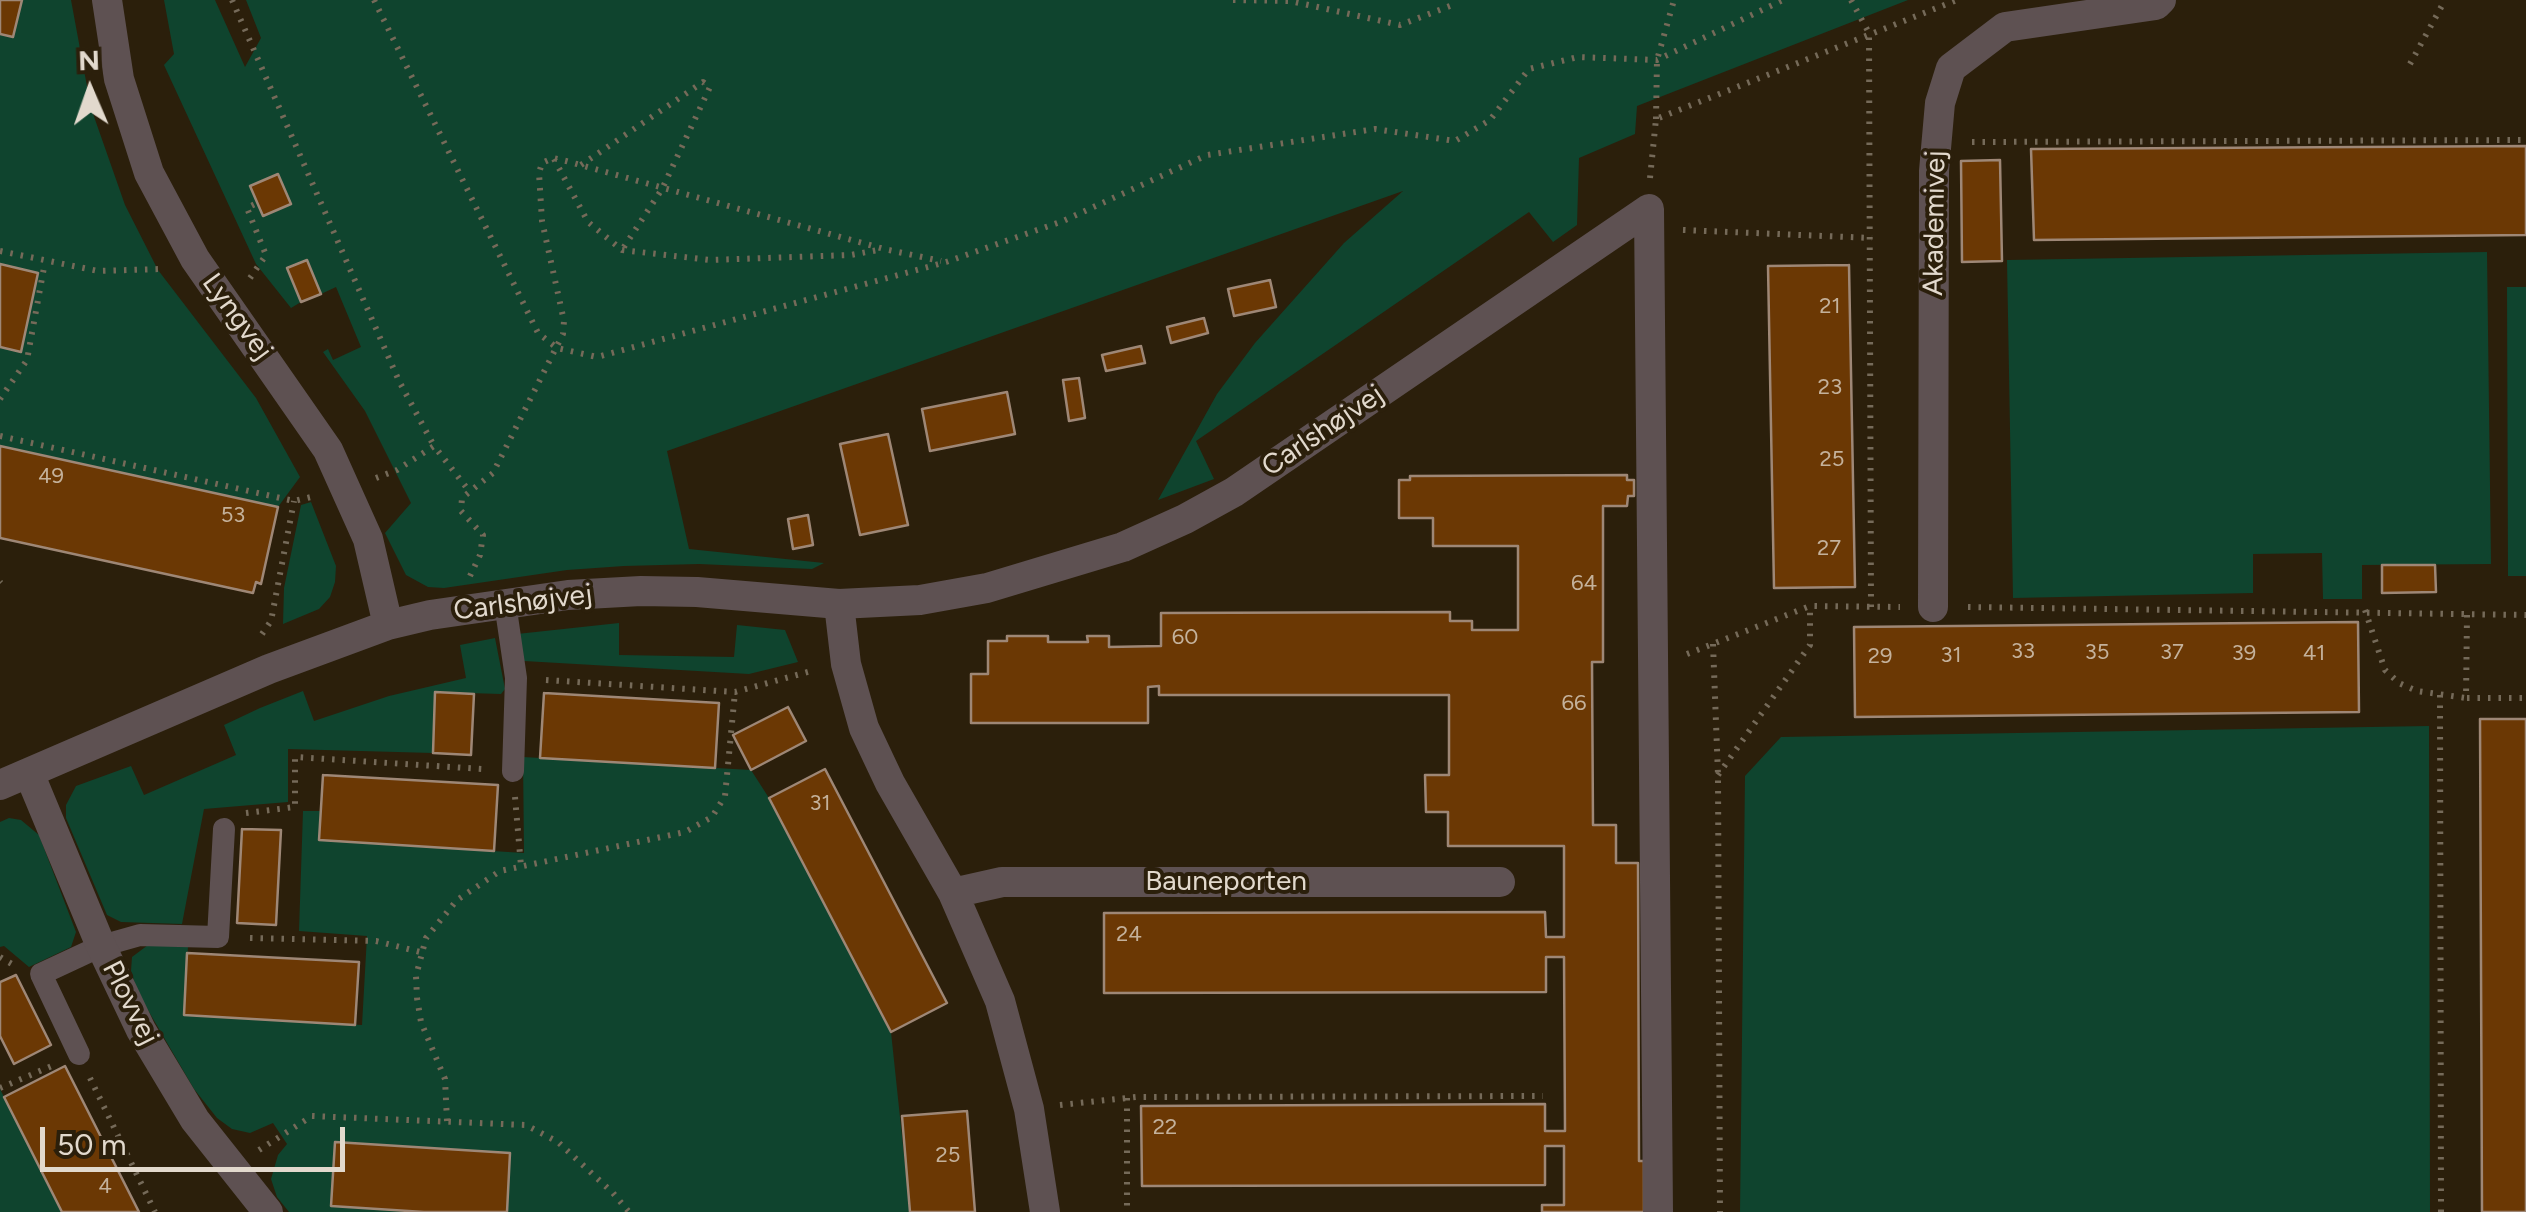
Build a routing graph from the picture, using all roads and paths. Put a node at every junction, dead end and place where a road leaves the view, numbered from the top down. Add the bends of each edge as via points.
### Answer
1 (107, 0) edge
2 (232, 0) edge
3 (374, 0) edge
4 (1233, 0) edge
5 (1454, 0) edge
6 (1674, 0) edge
7 (1782, 0) edge
8 (1851, 0) edge
9 (1957, 0) edge
10 (2161, 0) edge
11 (2444, 0) edge
12 (1869, 33) junction
13 (1656, 60) junction
14 (2410, 64) dead end
15 (1656, 119) junction
16 (2526, 140) edge
17 (1935, 142) junction
18 (553, 158) junction
19 (580, 166) junction
20 (662, 189) junction
21 (257, 203) dead end
22 (1648, 220) junction
23 (1872, 238) junction
24 (884, 249) junction
25 (622, 250) junction
26 (0, 251) edge
27 (195, 259) junction
28 (45, 262) junction
29 (946, 262) junction
30 (230, 308) junction
31 (557, 348) junction
32 (0, 399) edge
33 (0, 436) edge
34 (434, 446) junction
35 (347, 489) junction
36 (470, 492) junction
37 (294, 501) junction
38 (505, 603) junction
39 (839, 604) junction
40 (1810, 606) junction
41 (472, 607) junction
42 (1933, 607) junction
43 (1871, 608) junction
44 (2365, 610) junction
45 (2467, 614) junction
46 (2526, 615) edge
47 (388, 625) junction
48 (257, 641) dead end
49 (1713, 644) junction
50 (846, 664) junction
51 (1653, 668) junction
52 (516, 678) junction
53 (735, 692) junction
54 (2440, 694) junction
55 (2466, 698) junction
56 (2526, 698) edge
57 (513, 771) junction
58 (29, 773) junction
59 (1718, 775) junction
60 (0, 785) edge
61 (224, 829) joint
62 (521, 866) junction
63 (1500, 882) dead end
64 (953, 894) junction
65 (218, 937) junction
66 (101, 946) junction
67 (420, 952) junction
68 (78, 1054) joint
69 (1543, 1096) dead end
70 (1127, 1098) junction
71 (1029, 1109) junction
72 (447, 1121) junction
73 (232, 1168) junction
74 (155, 1212) edge
75 (268, 1212) edge
76 (629, 1212) edge
77 (1045, 1212) edge
78 (1128, 1212) edge
79 (1658, 1212) edge
80 (1720, 1212) edge
81 (2441, 1212) edge

1 - 27 street, Lyngvej via 119,79 148,173
2 - 34 path via 399,381
3 - 31 path via 538,333
4 - 5 path via 1290,1 1400,25
6 - 13 path
7 - 13 path
8 - 12 path
9 - 12 path
10 - 17 street, Akademivej via 2005,27 1951,68
11 - 14 path
12 - 15 path
12 - 23 path
13 - 15 path
13 - 29 path via 1578,57 1529,69 1490,120 1455,140 1375,129 1207,154 1063,220
15 - 22 path
16 - 17 path
17 - 42 street, Akademivej
18 - 19 path
18 - 25 path via 588,222
18 - 31 path via 539,173 542,221 564,321
19 - 20 path
19 - 20 path via 702,82 710,87
20 - 24 path
20 - 25 path
21 - 30 path via 247,208 266,254
22 - 23 path
22 - 39 street, Carlshøjvej via 1185,519 1123,547 987,588
22 - 51 street
23 - 43 path
24 - 25 path via 710,260
24 - 29 path
26 - 28 path
27 - 28 path via 158,270 98,271
27 - 30 street, Lyngvej
28 - 32 path via 27,360
29 - 31 path via 597,357
30 - 35 street, Lyngvej via 308,416
31 - 36 path via 492,473
33 - 37 path
34 - 35 path via 398,470
34 - 36 path
35 - 37 path
35 - 47 street, Lyngvej via 368,540
36 - 41 path via 462,498 462,511 483,535 470,577
37 - 48 path via 272,621
38 - 39 street, Carlshøjvej via 641,591
38 - 41 street, Carlshøjvej
38 - 52 lane
39 - 50 street
40 - 43 path
40 - 49 path
40 - 59 path via 1810,646
41 - 47 street, Carlshøjvej
42 - 43 path
42 - 44 path
44 - 45 path
44 - 54 path via 2385,670 2416,691
45 - 46 path
45 - 55 path
47 - 58 street, Carlshøjvej
49 - 51 path
49 - 59 path
50 - 53 path
50 - 64 street via 864,728
51 - 79 street
52 - 53 path
52 - 57 lane
53 - 62 path via 725,796 712,817 685,832
54 - 55 path
54 - 81 path
55 - 56 path
57 - 61 path via 294,757 296,807 224,815
57 - 62 path
58 - 60 street, Carlshøjvej
58 - 66 street, Plovvej
59 - 80 path
61 - 65 lane
62 - 67 path via 457,900
63 - 64 street, Bauneporten via 1002,882
64 - 71 street via 1000,1002
65 - 66 lane via 140,935
65 - 67 path via 376,941
66 - 68 lane via 41,974
66 - 73 street, Plovvej via 195,1120
67 - 72 path via 418,1010 445,1079
68 - 74 path
69 - 70 path
70 - 71 path
70 - 78 path
71 - 77 street
72 - 73 path via 312,1116
72 - 76 path via 538,1130
73 - 75 street, Plovvej

